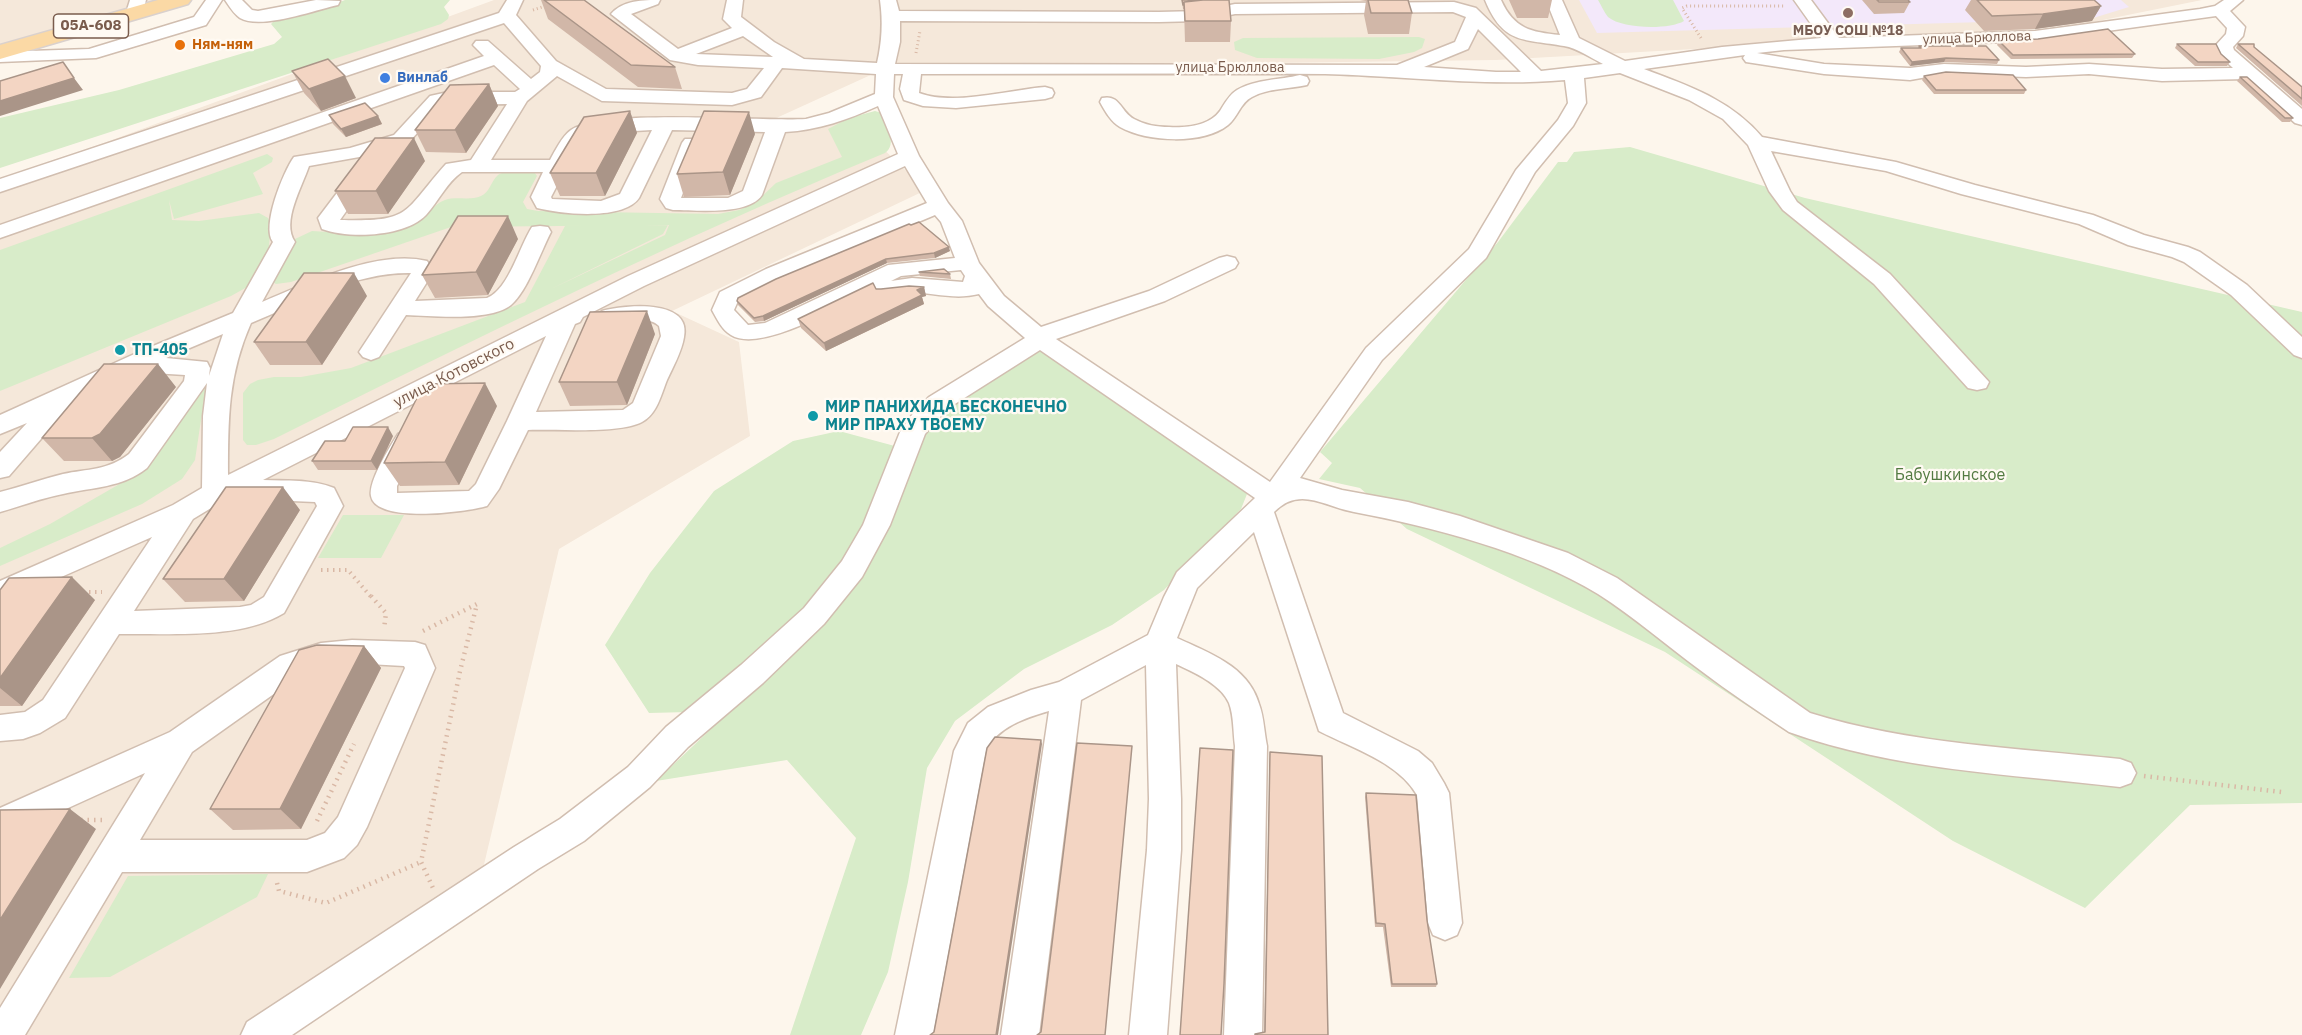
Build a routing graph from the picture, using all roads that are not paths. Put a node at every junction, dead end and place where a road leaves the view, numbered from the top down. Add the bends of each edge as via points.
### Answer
1 (181, 0) edge
2 (233, 0) edge
3 (651, 0) edge
4 (735, 0) edge
5 (1150, 0) edge
6 (1493, 0) edge
7 (1554, 0) edge
8 (213, 2) edge
9 (332, 2) dead end
10 (1804, 3) edge
11 (2227, 5) edge
12 (137, 7) edge
13 (512, 8) edge
14 (889, 8) edge
15 (1069, 8) edge
16 (1474, 16) junction
17 (1159, 17) junction
18 (739, 24) junction
19 (466, 30) junction
20 (1529, 37) junction
21 (1833, 42) junction
22 (1575, 43) junction
23 (1462, 45) junction
24 (678, 48) junction
25 (1722, 52) junction
26 (0, 55) edge
27 (496, 58) junction
28 (777, 63) junction
29 (798, 63) junction
30 (549, 65) junction
31 (1623, 67) junction
32 (885, 69) junction
33 (913, 69) junction
34 (1325, 69) junction
35 (1400, 71) junction
36 (2250, 73) junction
37 (1578, 74) junction
38 (1537, 76) junction
39 (1496, 78) junction
40 (525, 93) junction
41 (1045, 93) dead end
42 (884, 97) junction
43 (994, 97) junction
44 (255, 100) junction
45 (1109, 102) dead end
46 (951, 113) dead end
47 (2302, 119) edge
48 (664, 126) junction
49 (699, 126) junction
50 (777, 126) junction
51 (282, 133) junction
52 (1756, 142) junction
53 (383, 146) junction
54 (909, 156) junction
55 (301, 161) junction
56 (478, 165) junction
57 (557, 166) junction
58 (0, 186) edge
59 (939, 206) junction
60 (0, 232) edge
61 (540, 232) dead end
62 (1227, 263) dead end
63 (972, 269) junction
64 (399, 308) junction
65 (243, 317) junction
66 (566, 317) junction
67 (787, 336) dead end
68 (1039, 338) junction
69 (2302, 350) edge
70 (371, 352) dead end
71 (132, 364) junction
72 (222, 374) junction
73 (196, 382) junction
74 (1977, 382) dead end
75 (435, 383) junction
76 (65, 398) junction
77 (520, 421) junction
78 (0, 425) edge
79 (0, 469) edge
80 (215, 493) junction
81 (0, 502) edge
82 (1266, 503) junction
83 (183, 512) junction
84 (5, 595) edge
85 (112, 623) junction
86 (1160, 643) junction
87 (1067, 693) junction
88 (0, 728) edge
89 (181, 742) junction
90 (2120, 773) road end
91 (2, 826) edge
92 (110, 842) junction
93 (1445, 923) dead end
94 (0, 1034) edge
95 (260, 1035) edge
96 (914, 1035) edge
97 (1020, 1035) edge
98 (1148, 1035) edge
99 (1243, 1035) edge

1 - 12 main road, 05А-608
2 - 9 street via 251,16
3 - 24 street via 620,14
4 - 18 street
5 - 17 street via 1156,4
6 - 20 street via 1502,19
7 - 22 street
8 - 26 street via 200,21 90,54
10 - 21 street
11 - 21 street, улица Брюллова via 2046,35
11 - 36 street via 2236,27 2224,50
12 - 26 main road, 05А-608
13 - 19 street
13 - 30 street
14 - 15 street
14 - 32 street via 891,42
15 - 17 street
16 - 17 street via 1463,9 1429,8 1235,9 1200,16
16 - 23 street
16 - 38 street
18 - 24 street
18 - 29 street
19 - 27 street
19 - 44 street
20 - 22 street
20 - 37 street
21 - 25 street, улица Брюллова
22 - 31 street
22 - 37 street
23 - 35 street
23 - 39 street via 1468,59
24 - 28 street, улица Брюллова via 698,60
25 - 31 street, улица Брюллова
25 - 36 street via 1824,69 1910,74 1944,69 2097,69 2162,75
27 - 40 street
27 - 51 street
28 - 29 street, улица Брюллова
28 - 30 street via 754,93 732,99 602,95
29 - 32 street, улица Брюллова
30 - 40 street via 549,74
31 - 37 street, улица Брюллова
31 - 52 street via 1697,96 1734,120
32 - 33 street, улица Брюллова
32 - 42 street
33 - 34 street, улица Брюллова
33 - 43 street via 909,89 919,101 938,104
34 - 35 street, улица Брюллова
34 - 45 street via 1297,82 1245,93 1217,124 1196,130 1159,132 1140,128 1125,122
35 - 39 street, улица Брюллова
36 - 47 street
37 - 38 street, улица Брюллова
37 - 82 street via 1577,104 1526,170 1478,253 1374,354
38 - 39 street, улица Брюллова
40 - 53 street via 438,100 406,135
40 - 56 street
41 - 43 street
42 - 50 street via 822,122
42 - 54 street
43 - 46 street via 990,107 983,110
44 - 51 street
44 - 58 street
48 - 49 street
48 - 57 street via 589,129 578,134
48 - 57 street via 629,198 613,207 544,204 541,197
49 - 50 street
49 - 50 street via 670,199 676,205 731,204 752,195
51 - 55 street
51 - 60 street
52 - 69 street via 1889,166 2086,219 2136,240 2180,252 2239,290
52 - 74 street via 1779,194 1790,206 1882,279
53 - 55 street
53 - 56 street via 329,218 330,224 338,227 403,221 413,216 453,168
54 - 59 street
54 - 66 street, улица Котовского
55 - 65 street via 280,218 282,248
56 - 57 street
59 - 63 street via 951,221
59 - 63 street via 758,280 728,297 723,310 732,327 755,333 772,329 896,270
61 - 64 street via 501,301 475,307
62 - 68 street via 1157,296
63 - 67 street via 970,289 898,285
63 - 68 street via 996,301
64 - 65 street via 423,272 419,266 369,272 315,288
64 - 70 street
65 - 71 street
65 - 72 street
66 - 75 street, улица Котовского
66 - 77 street
66 - 77 street via 653,314 666,318 673,336 644,407 635,415
68 - 82 street
68 - 95 street via 938,403 923,418 913,432 876,525 852,569 814,616 631,783 572,830
71 - 73 street via 198,368
71 - 76 street
72 - 73 street
72 - 80 street
73 - 81 street via 138,461 126,471
75 - 77 street via 384,486 384,497 393,503 478,499
75 - 80 street, улица Котовского
76 - 78 street
76 - 79 street
80 - 83 street, улица Котовского
80 - 85 street via 245,489 325,495 330,506 274,605 260,615 240,619
82 - 86 street via 1188,580
82 - 90 street via 1299,488 1460,525 1558,561 1607,586 1800,723 1844,737 1914,750
82 - 93 street via 1330,722 1407,761 1433,793
83 - 84 street, улица Котовского
83 - 85 street
85 - 88 street via 54,709 38,722 21,728
86 - 87 street
86 - 98 street via 1164,850
86 - 99 street via 1222,676 1244,702 1251,746
87 - 96 street via 999,716 979,732 970,751
87 - 97 street
89 - 91 street
89 - 92 street
89 - 92 street via 291,665 309,657 415,654 420,668 344,839 330,851 307,856 270,856
92 - 94 street via 10,1026

